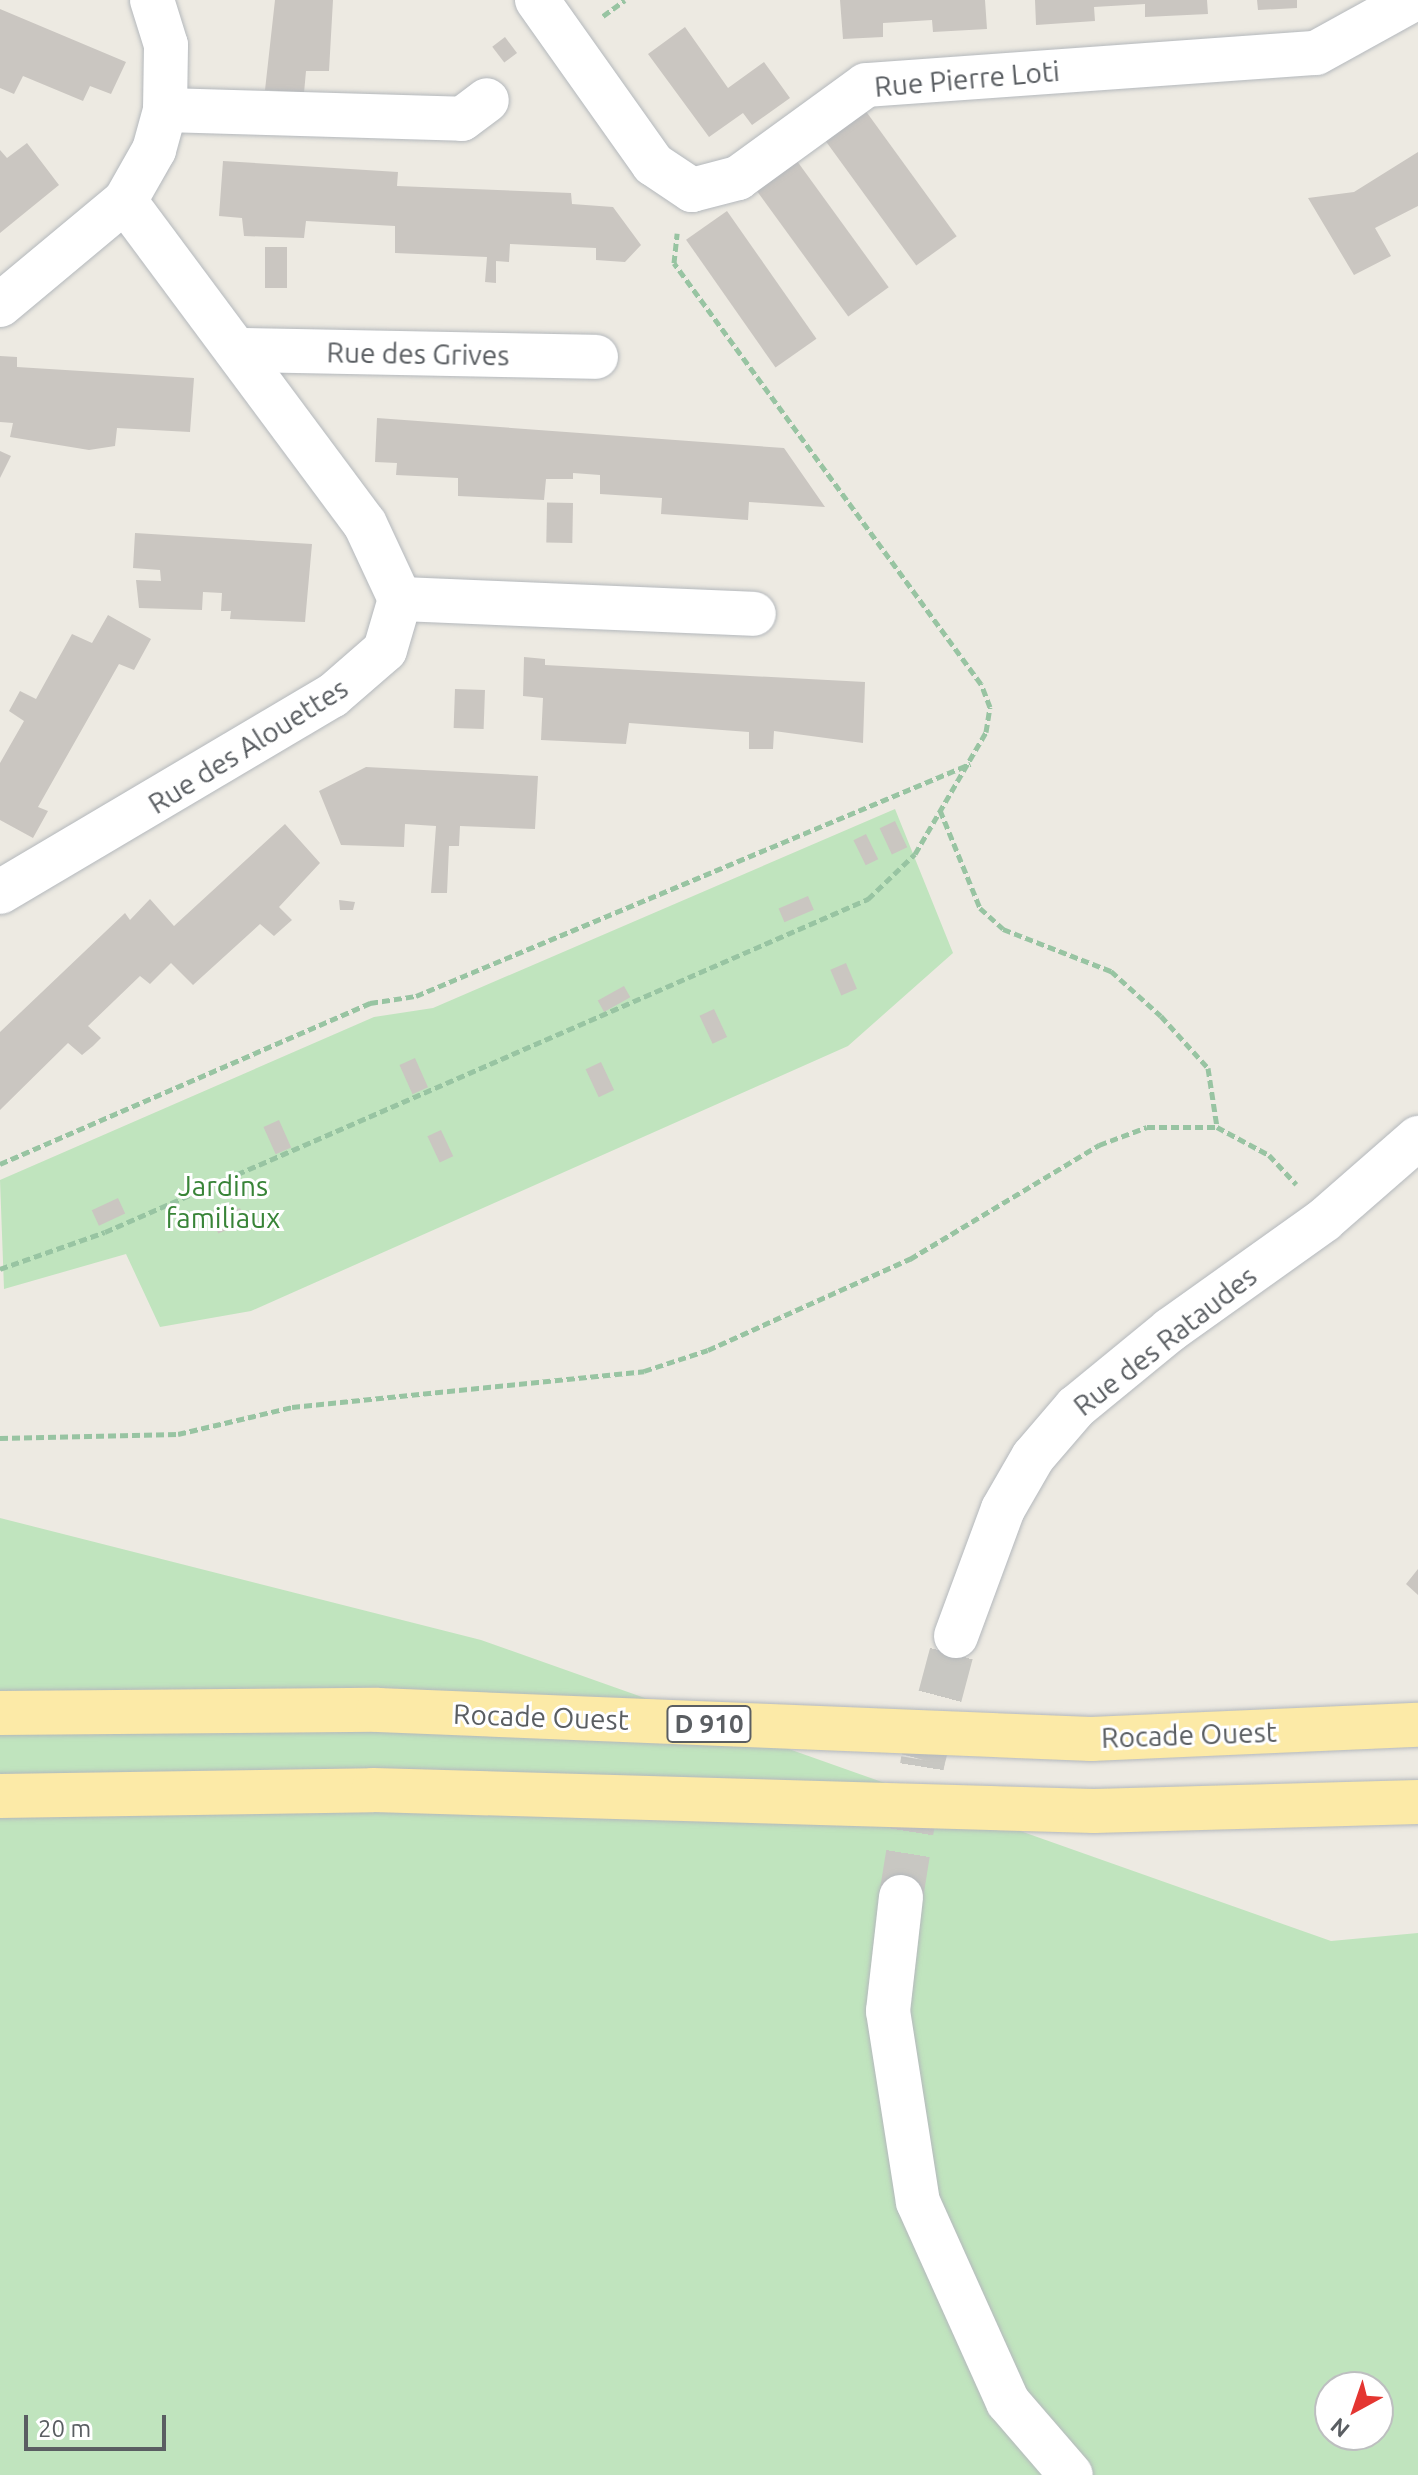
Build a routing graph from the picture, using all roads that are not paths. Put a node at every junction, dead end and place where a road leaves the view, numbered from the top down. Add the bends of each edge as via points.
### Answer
1 (152, 0) edge
2 (537, 0) edge
3 (1412, 0) edge
4 (487, 100) dead end
5 (165, 110) junction
6 (125, 201) junction
7 (0, 305) edge
8 (241, 350) junction
9 (596, 357) dead end
10 (400, 599) junction
11 (754, 614) dead end
12 (0, 892) edge
13 (1418, 1138) edge
14 (956, 1636) tunnel mouth
15 (0, 1713) edge
16 (1418, 1725) edge
17 (0, 1796) edge
18 (1418, 1802) edge
19 (901, 1897) tunnel mouth
20 (1071, 2475) edge

1 - 5 street via 166,45
2 - 3 street, Rue Pierre Loti via 653,164 692,190 738,178 866,85 1316,53
4 - 5 street via 462,119
5 - 6 street via 154,150
6 - 7 street
6 - 8 street
8 - 9 street, Rue des Grives
8 - 10 street via 365,524
10 - 11 street
10 - 12 street, Rue des Alouettes via 385,650 332,696
13 - 14 street, Rue des Rataudes via 1324,1220 1076,1407 1033,1457 1003,1509
15 - 16 main road, Rocade Ouest / D 910 via 378,1710 1062,1739
17 - 18 main road via 373,1790 1094,1811
19 - 20 street via 888,2011 918,2202 1008,2402

